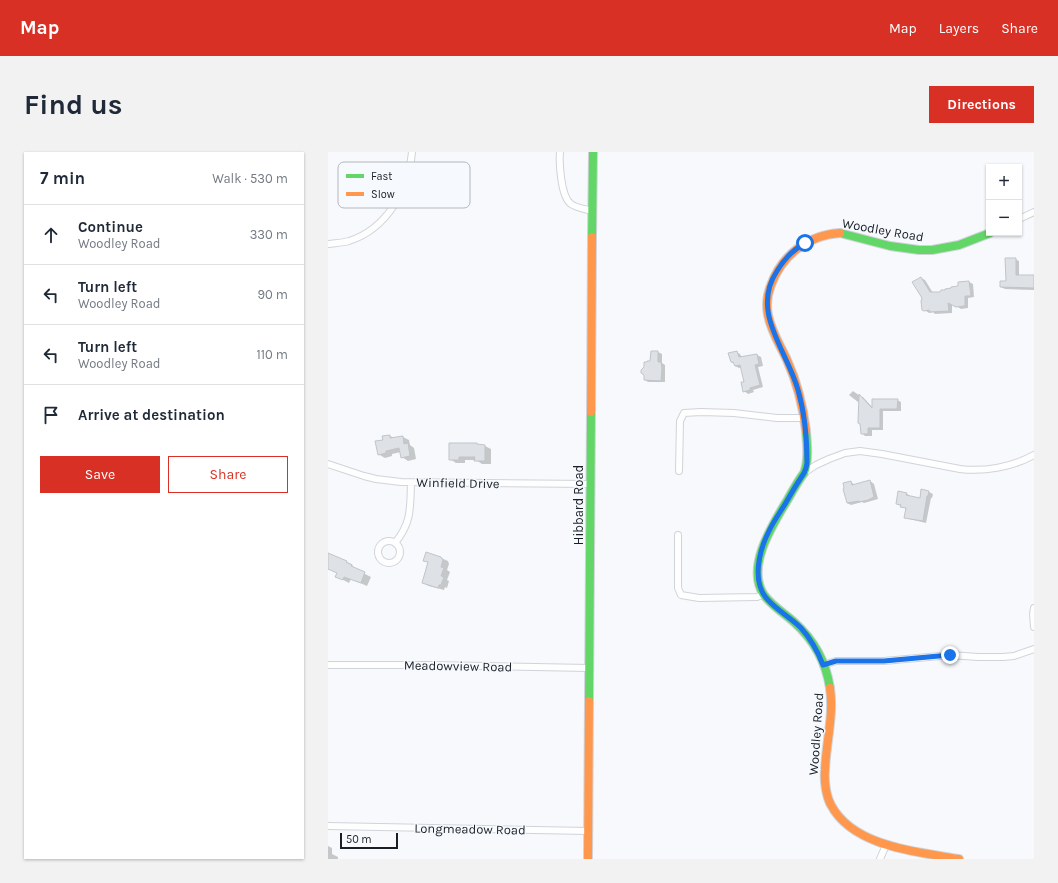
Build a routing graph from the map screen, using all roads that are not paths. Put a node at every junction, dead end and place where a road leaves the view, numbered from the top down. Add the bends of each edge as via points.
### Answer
1 (412, 152) edge
2 (560, 152) edge
3 (593, 152) edge
4 (411, 162) edge
5 (392, 208) edge
6 (592, 211) junction
7 (1034, 212) edge
8 (1022, 218) edge
9 (986, 235) edge
10 (328, 244) edge
11 (804, 418) junction
12 (1034, 455) edge
13 (328, 464) edge
14 (679, 471) dead end
15 (804, 473) junction
16 (411, 483) junction
17 (590, 484) junction
18 (678, 535) dead end
19 (395, 543) dead end
20 (764, 594) junction
21 (1034, 608) edge
22 (1034, 627) edge
23 (1034, 649) edge
24 (328, 665) edge
25 (823, 665) junction
26 (589, 668) junction
27 (328, 826) edge
28 (588, 832) junction
29 (886, 845) junction
30 (588, 859) edge
31 (880, 859) edge
32 (959, 859) edge

1 - 4 street
2 - 6 street via 559,161 566,199 571,205
3 - 6 street, Hibbard Road
5 - 10 street via 372,229 360,236
6 - 17 street, Hibbard Road
7 - 8 street
9 - 11 street, Woodley Road via 959,245 932,250 890,246 834,233 819,236 788,255 774,275 767,309 793,374
11 - 14 street via 734,413 684,413 680,422
11 - 15 street, Woodley Road via 807,452
12 - 15 street, Woodley Road via 1003,467 969,470 871,452 852,452 829,459
13 - 16 street, Winfield Drive via 376,479
15 - 20 street, Woodley Road via 777,517 762,548 758,580
16 - 17 street, Winfield Drive
16 - 19 street via 407,524
17 - 26 street, Hibbard Road
18 - 20 street via 678,588 681,595 699,598 757,597
20 - 25 street, Woodley Road via 773,605 801,628
21 - 22 street
23 - 25 street via 1003,657 950,655 884,661 836,661
24 - 26 street, Meadowview Road
25 - 29 street, Woodley Road via 831,689 824,775 829,804 848,826
26 - 28 street, Hibbard Road
27 - 28 street, Longmeadow Road
28 - 30 street, Hibbard Road
29 - 31 street
29 - 32 street, Woodley Road

